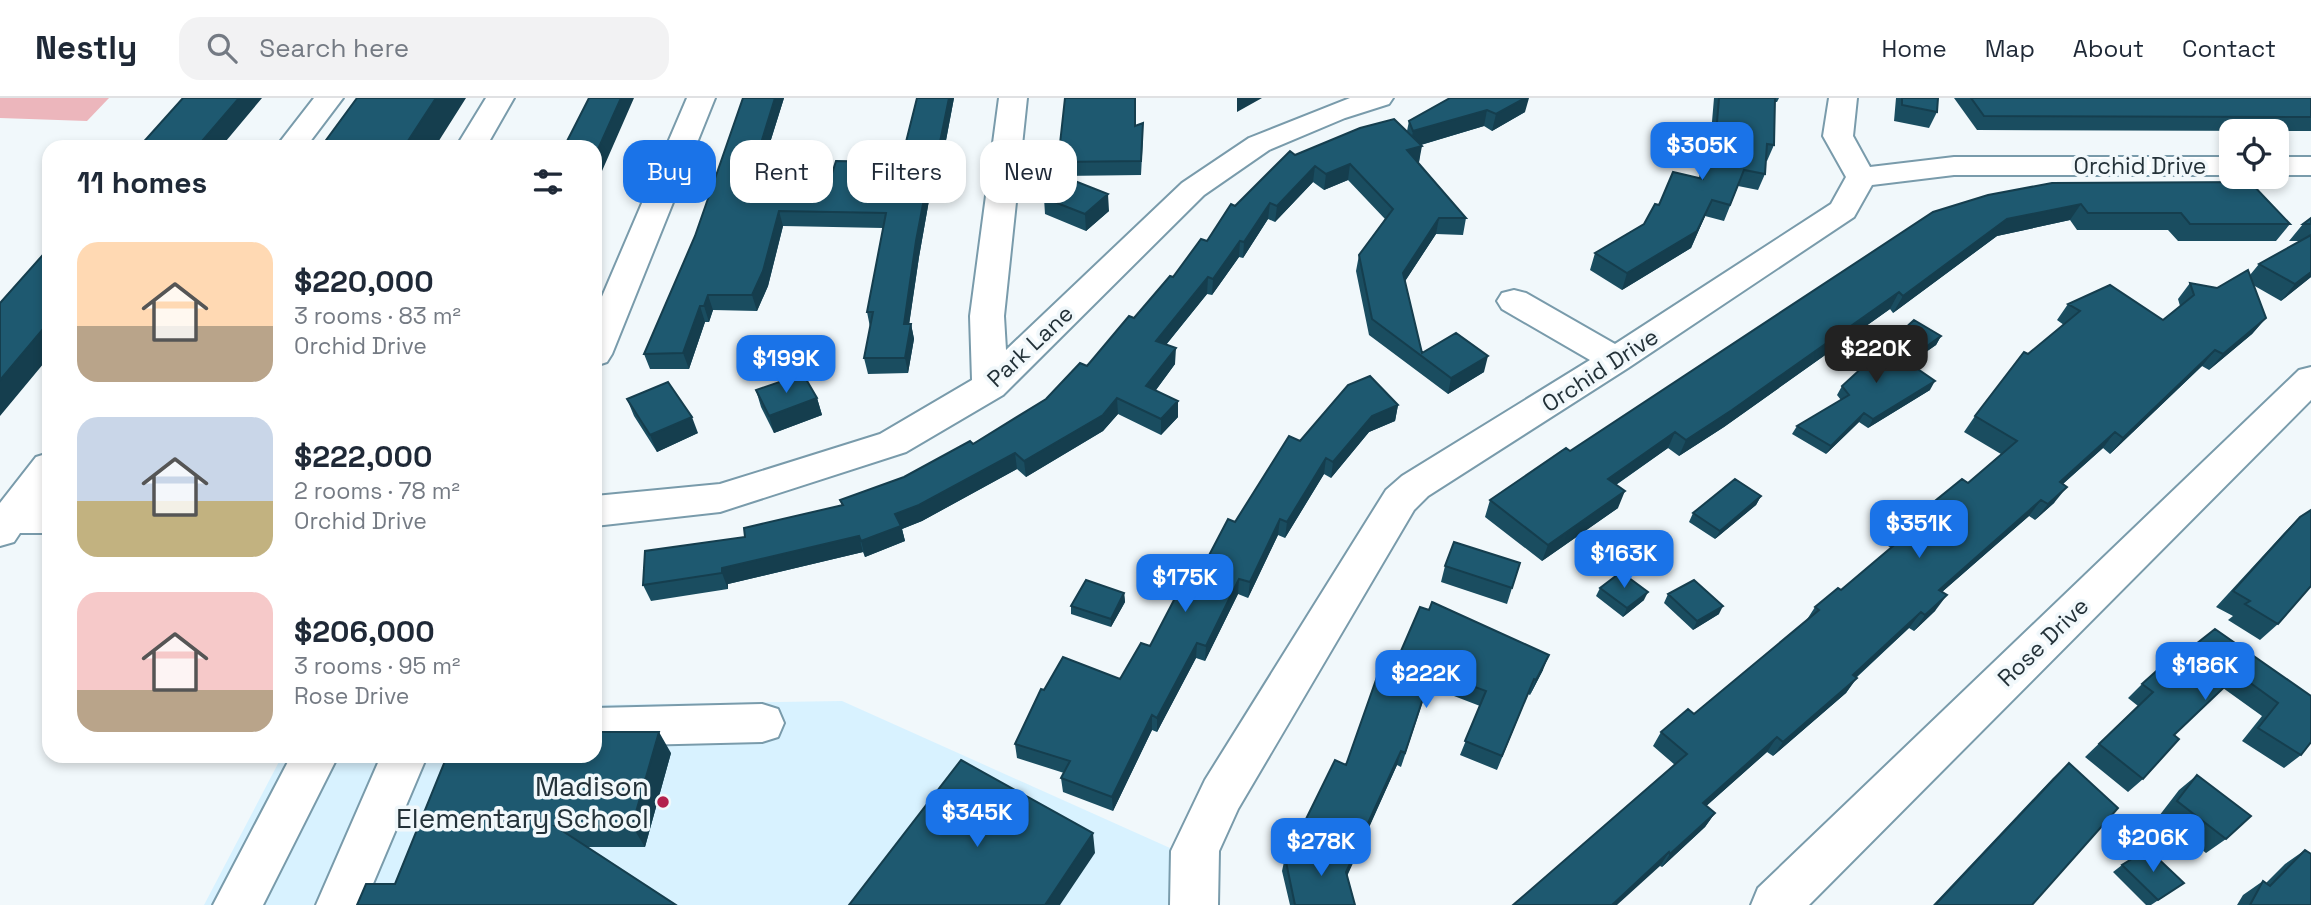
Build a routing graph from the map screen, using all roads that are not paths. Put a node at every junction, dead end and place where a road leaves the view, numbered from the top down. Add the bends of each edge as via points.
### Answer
1 (328, 98) edge
2 (500, 98) edge
3 (701, 98) edge
4 (1013, 98) edge
5 (1379, 98) edge
6 (1843, 98) edge
7 (1334, 105) edge
8 (296, 140) edge
9 (475, 140) edge
10 (2219, 166) edge
11 (2289, 166) edge
12 (2311, 166) edge
13 (1861, 177) junction
14 (1514, 301) dead end
15 (602, 337) edge
16 (1616, 360) junction
17 (2311, 380) edge
18 (990, 386) junction
19 (42, 476) edge
20 (602, 510) edge
21 (42, 518) edge
22 (5, 524) edge
23 (762, 723) dead end
24 (602, 727) edge
25 (311, 763) edge
26 (401, 763) edge
27 (237, 905) edge
28 (340, 905) edge
29 (1194, 905) edge
30 (1775, 905) edge

1 - 8 street
2 - 9 street
3 - 15 street
4 - 18 street via 987,316
5 - 7 street, Park Lane
6 - 13 street via 1838,136
7 - 18 street, Park Lane via 1259,144 1193,189
10 - 13 street, Orchid Drive via 1954,166
11 - 12 street
13 - 16 street, Orchid Drive via 1843,210
14 - 16 street
16 - 29 street, Orchid Drive via 1415,485 1400,500 1221,795 1195,852
17 - 30 street, Rose Drive
18 - 20 street, Park Lane via 894,443 720,498
19 - 22 street
21 - 22 street
23 - 24 street
25 - 27 street
26 - 28 street

